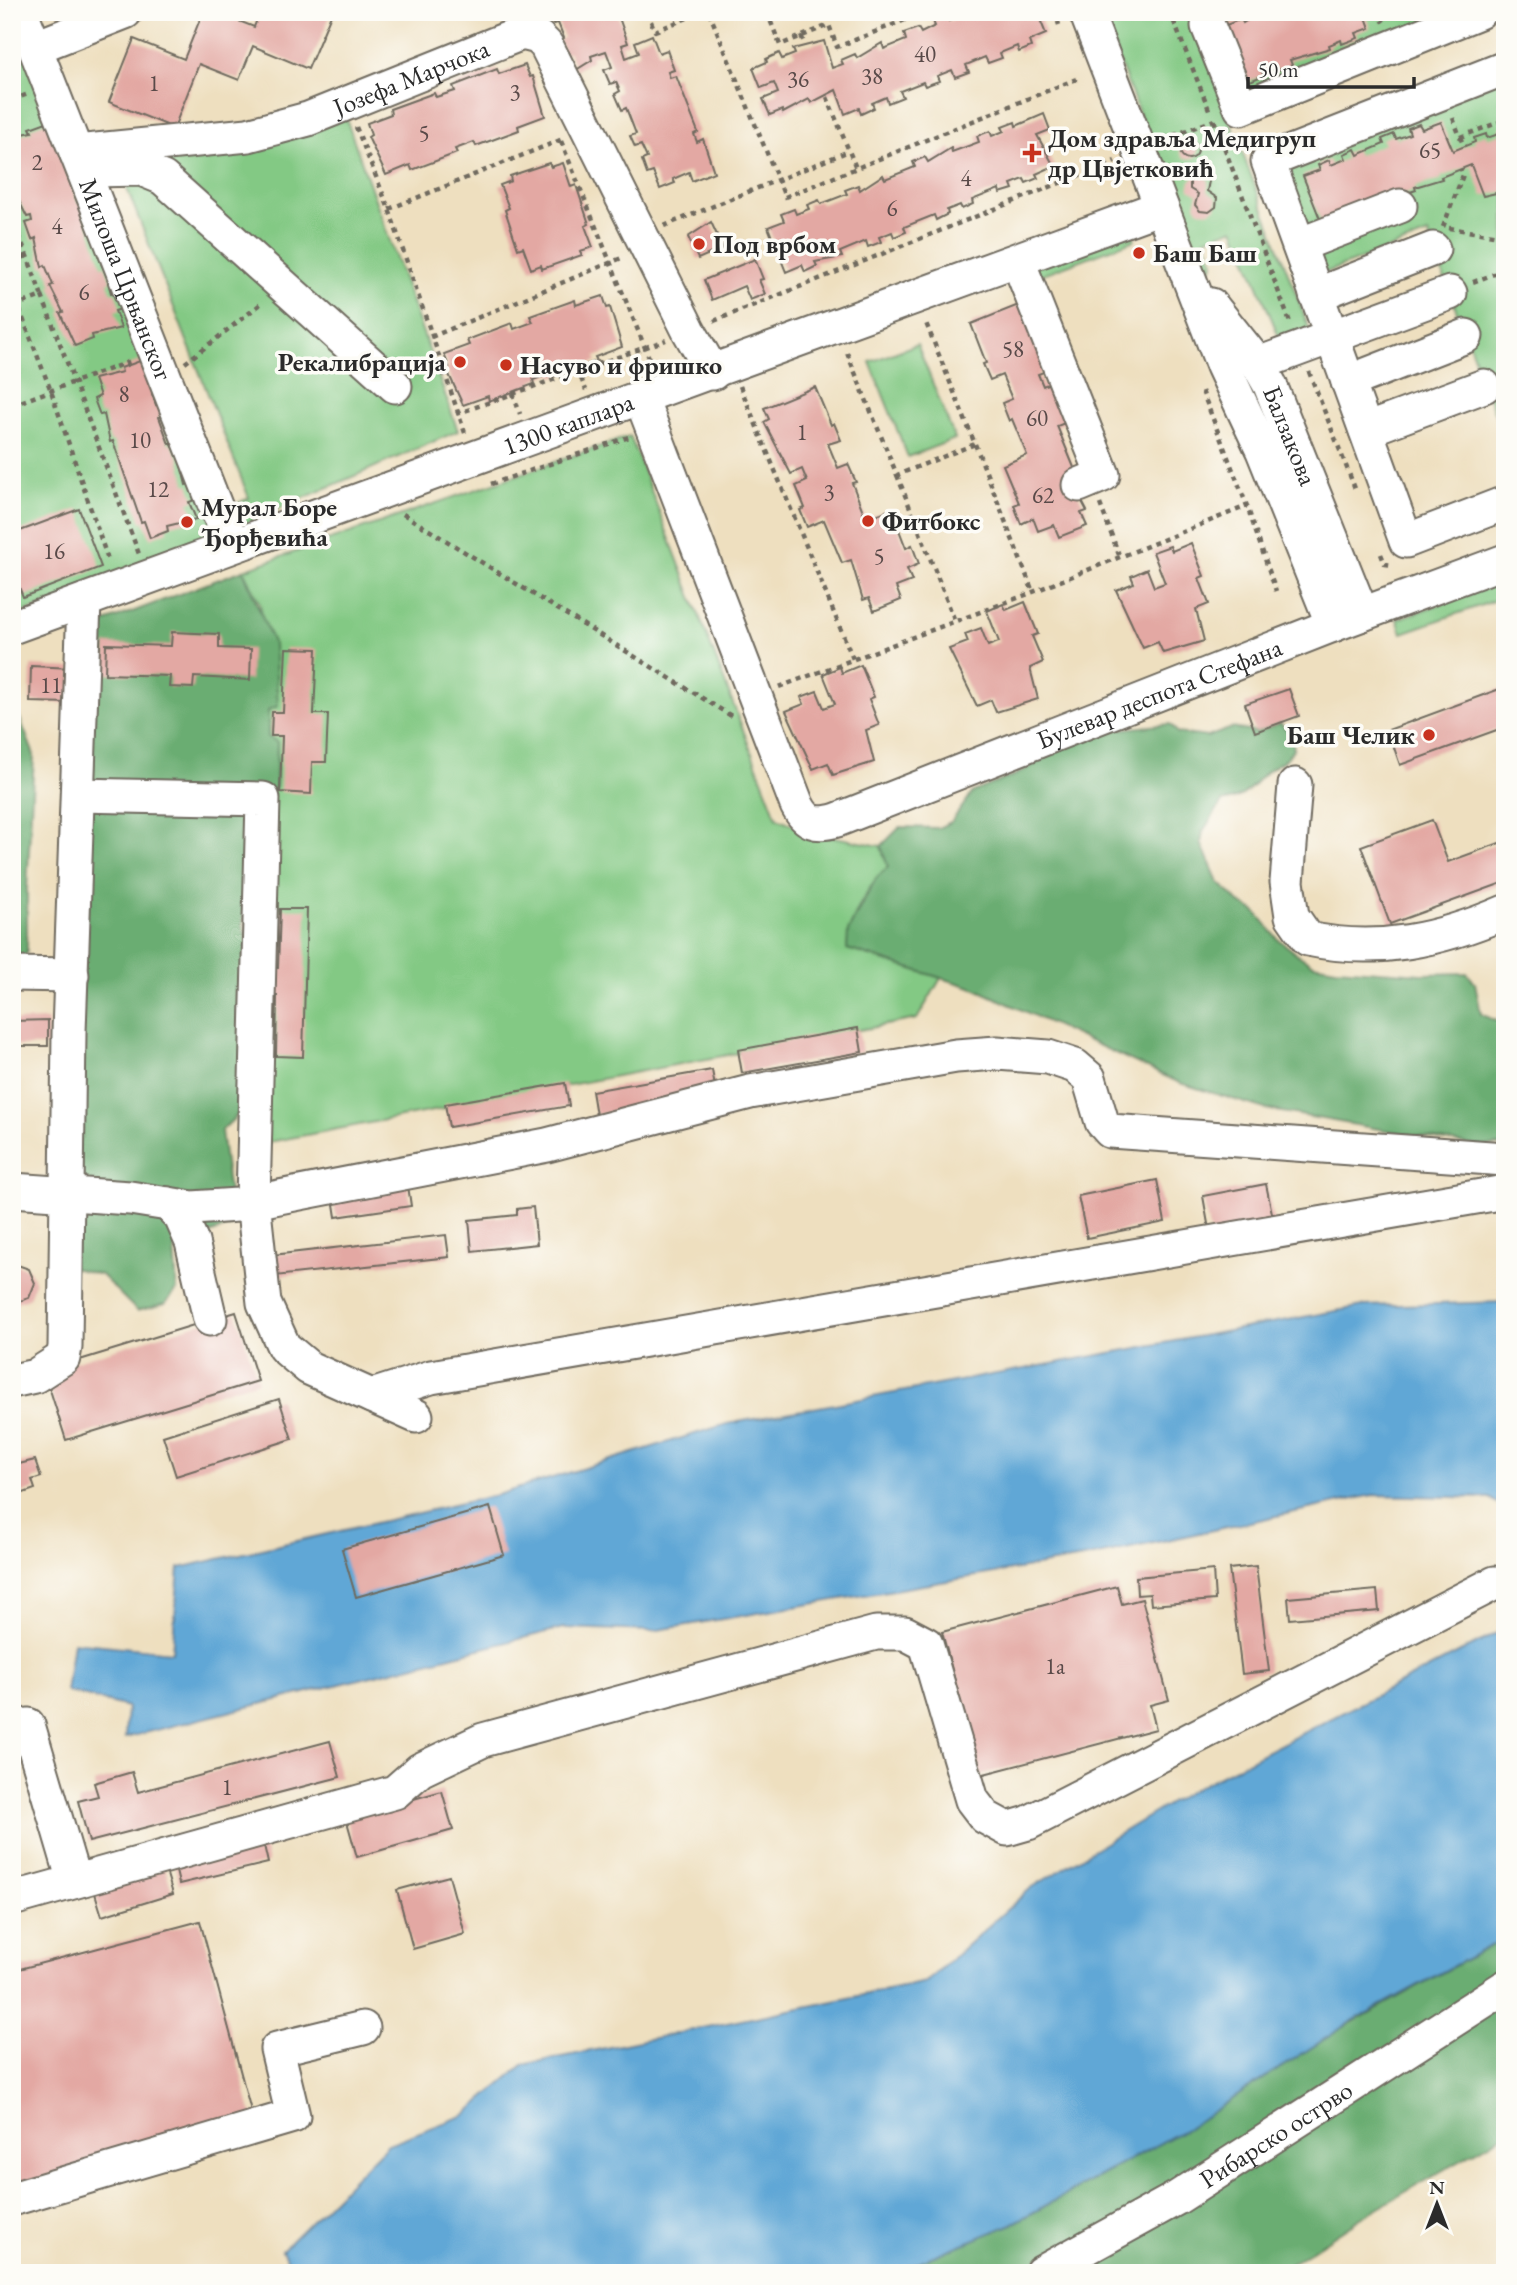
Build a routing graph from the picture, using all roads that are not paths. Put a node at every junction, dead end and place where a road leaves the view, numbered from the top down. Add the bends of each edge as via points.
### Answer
1 (21, 12) edge
2 (125, 12) edge
3 (1086, 12) edge
4 (1479, 12) edge
5 (1208, 26) dead end
6 (36, 47) junction
7 (1505, 68) edge
8 (80, 161) junction
9 (1400, 206) dead end
10 (1161, 207) junction
11 (1299, 246) junction
12 (1433, 249) dead end
13 (1018, 261) junction
14 (1189, 275) junction
15 (1458, 289) road end
16 (1316, 295) junction
17 (1465, 335) dead end
18 (1332, 338) junction
19 (1258, 364) junction
20 (724, 369) junction
21 (1348, 382) junction
22 (394, 386) dead end
23 (1484, 386) dead end
24 (641, 398) junction
25 (1366, 430) junction
26 (1079, 485) dead end
27 (1505, 503) edge
28 (234, 545) junction
29 (1505, 561) edge
30 (84, 601) junction
31 (1348, 619) junction
32 (12, 627) edge
33 (1295, 785) dead end
34 (78, 794) junction
35 (1505, 912) edge
36 (12, 974) edge
37 (72, 975) junction
38 (1505, 1159) edge
39 (12, 1190) edge
40 (1505, 1192) edge
41 (67, 1193) junction
42 (253, 1201) junction
43 (167, 1204) junction
44 (210, 1318) dead end
45 (12, 1381) edge
46 (372, 1396) junction
47 (416, 1416) dead end
48 (1495, 1583) dead end
49 (12, 1730) edge
50 (74, 1881) junction
51 (12, 1899) edge
52 (1505, 1987) edge
53 (363, 2028) dead end
54 (12, 2199) edge
55 (1041, 2273) edge

1 - 6 street, Милоша Црњанског
2 - 6 street
3 - 10 street, Балзакова
4 - 5 street via 1241,108
6 - 8 street, Милоша Црњанског
7 - 11 street via 1268,161
8 - 20 street, Јозефа Марчока via 272,130 531,33 546,45 636,245 682,333
8 - 22 street via 141,169 163,177
8 - 28 street, Милоша Црњанског
9 - 11 street
10 - 13 street, 1300 каплара
10 - 14 street, Балзакова
11 - 16 street
12 - 16 street
13 - 20 street, 1300 каплара
13 - 26 street via 1103,475
14 - 19 street, Балзакова
14 - 31 street, Балзакова via 1223,366
15 - 18 street
16 - 18 street
17 - 21 street
18 - 19 street
18 - 21 street
19 - 31 street, Балзакова via 1282,414
20 - 24 street, 1300 каплара
21 - 25 street
23 - 25 street
24 - 28 street, 1300 каплара
24 - 31 street, Булевар деспота Стефана via 744,707 804,818 814,823 837,820
25 - 27 street via 1406,541
28 - 30 street, 1300 каплара
29 - 31 street, Булевар деспота Стефана
30 - 32 street, 1300 каплара
30 - 34 street
33 - 35 street via 1287,882 1292,916 1308,939 1345,947 1403,943 1459,932
34 - 37 street
34 - 42 street via 263,799
36 - 37 street
37 - 41 street
38 - 42 street via 1110,1131 1102,1122 1089,1078 1076,1066 998,1053 956,1056 750,1092 547,1145
39 - 41 street
40 - 46 street via 430,1377
41 - 43 street
41 - 45 street via 63,1358 35,1377
42 - 43 street via 215,1207
42 - 46 street via 264,1303 284,1347 309,1368
43 - 44 street via 181,1217 192,1242
46 - 47 street
48 - 50 street via 1028,1823 1007,1829 985,1817 972,1800 926,1644 905,1633 876,1633 483,1740 420,1770 394,1791
49 - 50 street via 28,1726
50 - 51 street
52 - 55 street, Рибарско острво via 1177,2198
53 - 54 street via 277,2049 293,2116

